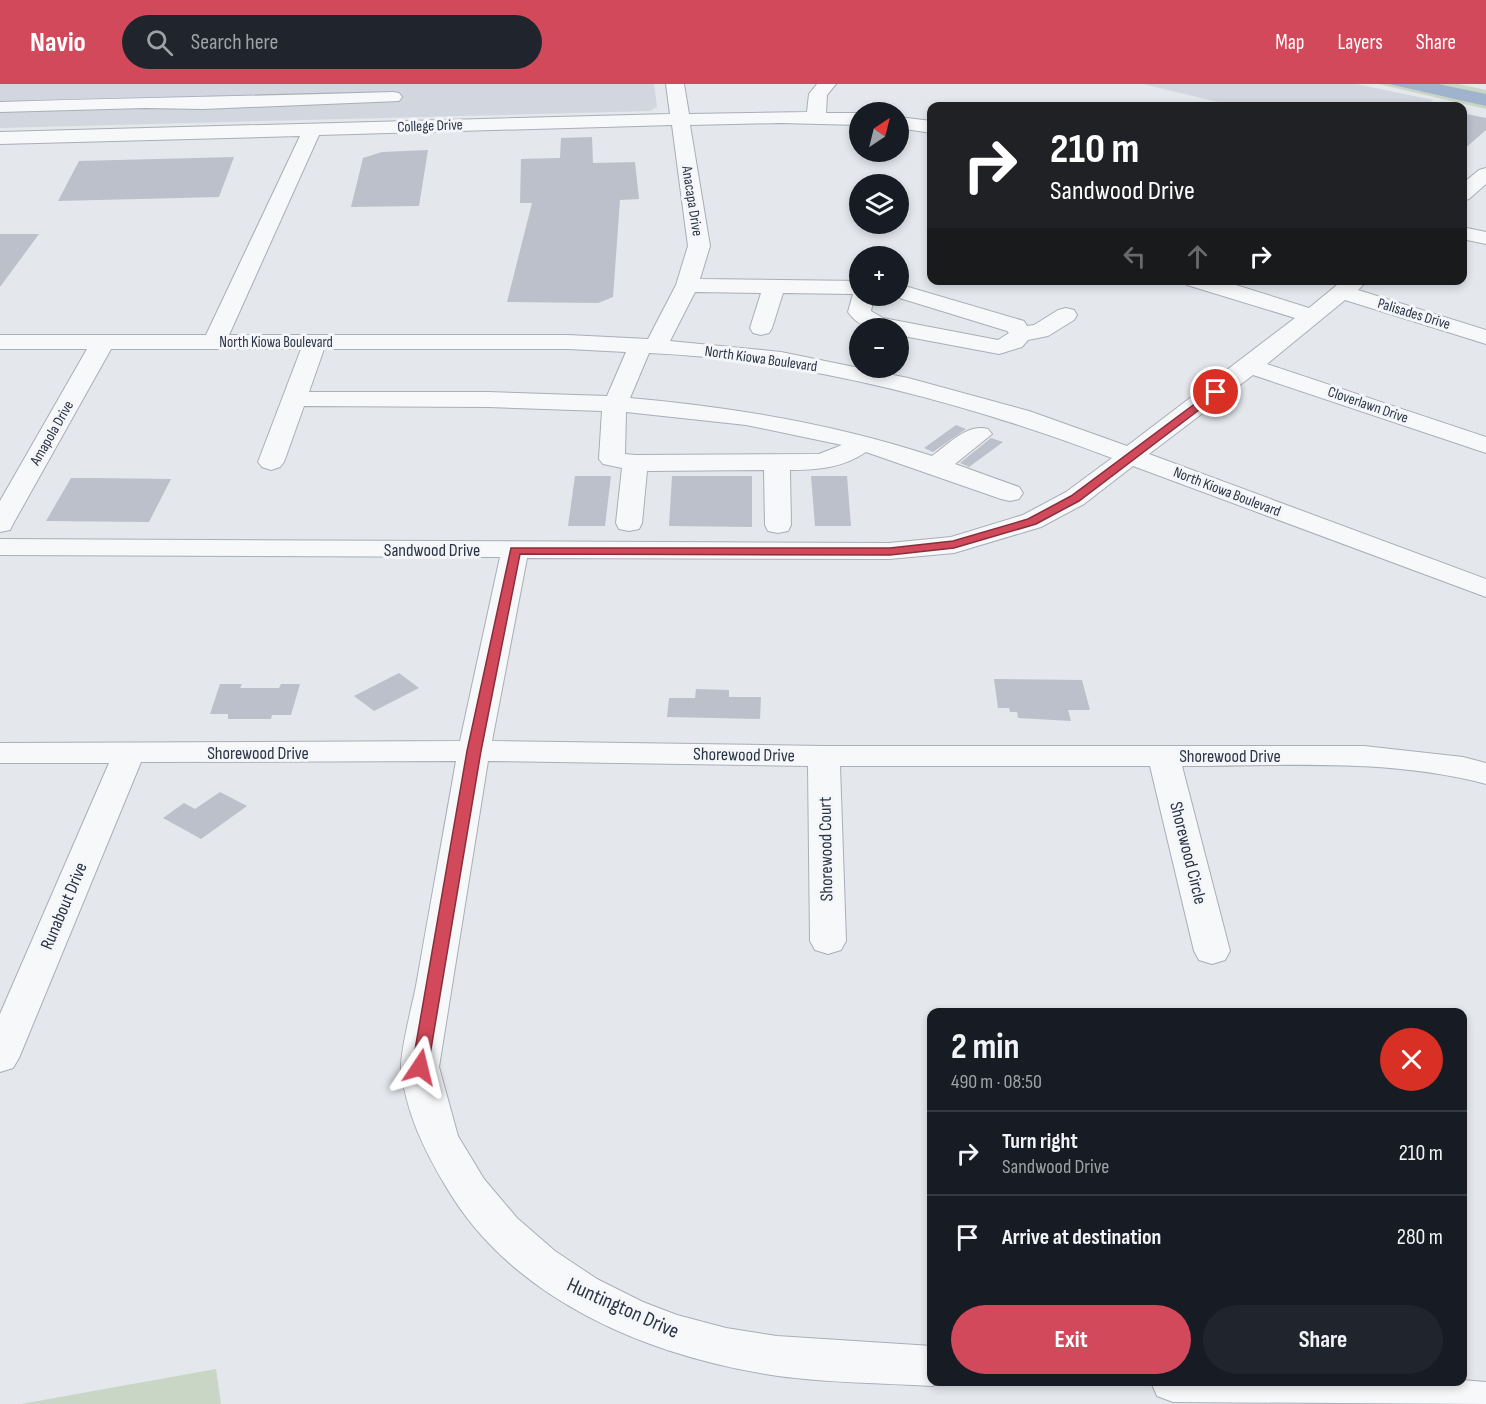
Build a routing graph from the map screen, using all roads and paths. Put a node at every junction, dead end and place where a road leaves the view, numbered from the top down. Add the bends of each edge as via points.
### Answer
1 (675, 84) edge
2 (827, 84) edge
3 (393, 97) dead end
4 (0, 106) edge
5 (816, 117) junction
6 (849, 118) edge
7 (679, 120) junction
8 (909, 124) edge
9 (927, 126) edge
10 (312, 129) junction
11 (0, 138) edge
12 (1486, 174) edge
13 (1467, 191) edge
14 (1467, 234) edge
15 (1486, 238) edge
16 (687, 285) junction
17 (1211, 285) edge
18 (1349, 286) edge
19 (774, 287) junction
20 (849, 288) edge
21 (909, 293) edge
22 (860, 306) edge
23 (1066, 315) dead end
24 (1312, 316) junction
25 (761, 328) dead end
26 (1021, 334) junction
27 (1486, 337) edge
28 (0, 342) edge
29 (103, 342) junction
30 (214, 342) junction
31 (315, 342) junction
32 (648, 346) junction
33 (1250, 366) junction
34 (291, 409) junction
35 (614, 412) junction
36 (979, 434) dead end
37 (862, 443) junction
38 (1486, 445) edge
39 (1130, 456) junction
40 (271, 462) dead end
41 (635, 463) junction
42 (777, 464) junction
43 (937, 465) junction
44 (1010, 493) dead end
45 (629, 523) dead end
46 (0, 524) edge
47 (778, 525) dead end
48 (0, 548) edge
49 (515, 550) junction
50 (1481, 580) edge
51 (474, 751) junction
52 (0, 753) edge
53 (129, 754) junction
54 (825, 756) junction
55 (1164, 756) junction
56 (1486, 774) edge
57 (828, 941) dead end
58 (1212, 951) dead end
59 (0, 1058) edge
60 (927, 1366) edge
61 (1236, 1386) edge
62 (1486, 1402) edge

1 - 7 street, Anacapa Drive
2 - 5 street via 818,94
3 - 4 street
5 - 6 street, College Drive
5 - 7 street, College Drive
7 - 10 street, College Drive
7 - 16 street, Anacapa Drive via 699,246
8 - 9 street
10 - 11 street, College Drive
10 - 30 street
12 - 13 street
14 - 15 street
16 - 19 street
16 - 32 street, Anacapa Drive
17 - 24 street
18 - 24 street, Sandwood Drive
18 - 27 street, Palisades Drive
19 - 20 street
19 - 25 street
21 - 26 street via 1016,326
22 - 26 street via 859,312 877,324 999,347 1014,342
23 - 26 street via 1040,331
24 - 33 street, Sandwood Drive
28 - 29 street, North Kiowa Boulevard
29 - 30 street, North Kiowa Boulevard
29 - 46 street, Amapola Drive
30 - 31 street, North Kiowa Boulevard
31 - 32 street, North Kiowa Boulevard via 568,342
31 - 34 street
32 - 35 street, Anacapa Drive
32 - 39 street, North Kiowa Boulevard via 781,359 908,385 1020,416
33 - 38 street, Cloverlawn Drive
33 - 39 street, Sandwood Drive
34 - 35 street via 535,400
34 - 40 street
35 - 37 street via 776,423
35 - 41 street via 612,459
36 - 43 street
37 - 42 street via 848,453 822,462
37 - 43 street
39 - 49 street, Sandwood Drive via 1075,498 1032,521 954,544 890,551
39 - 50 street, North Kiowa Boulevard
41 - 42 street
41 - 45 street
42 - 47 street
43 - 44 street
48 - 49 street, Sandwood Drive
49 - 51 street, Huntington Drive
51 - 53 street, Shorewood Drive
51 - 54 street, Shorewood Drive
51 - 60 street, Huntington Drive via 420,1067 442,1144 473,1198 502,1232 556,1277 648,1323 701,1341 779,1356
52 - 53 street, Shorewood Drive
53 - 59 street, Runabout Drive
54 - 55 street, Shorewood Drive
54 - 57 street, Shorewood Court
55 - 56 street, Shorewood Drive via 1364,756 1463,767
55 - 58 street, Shorewood Circle
61 - 62 street

